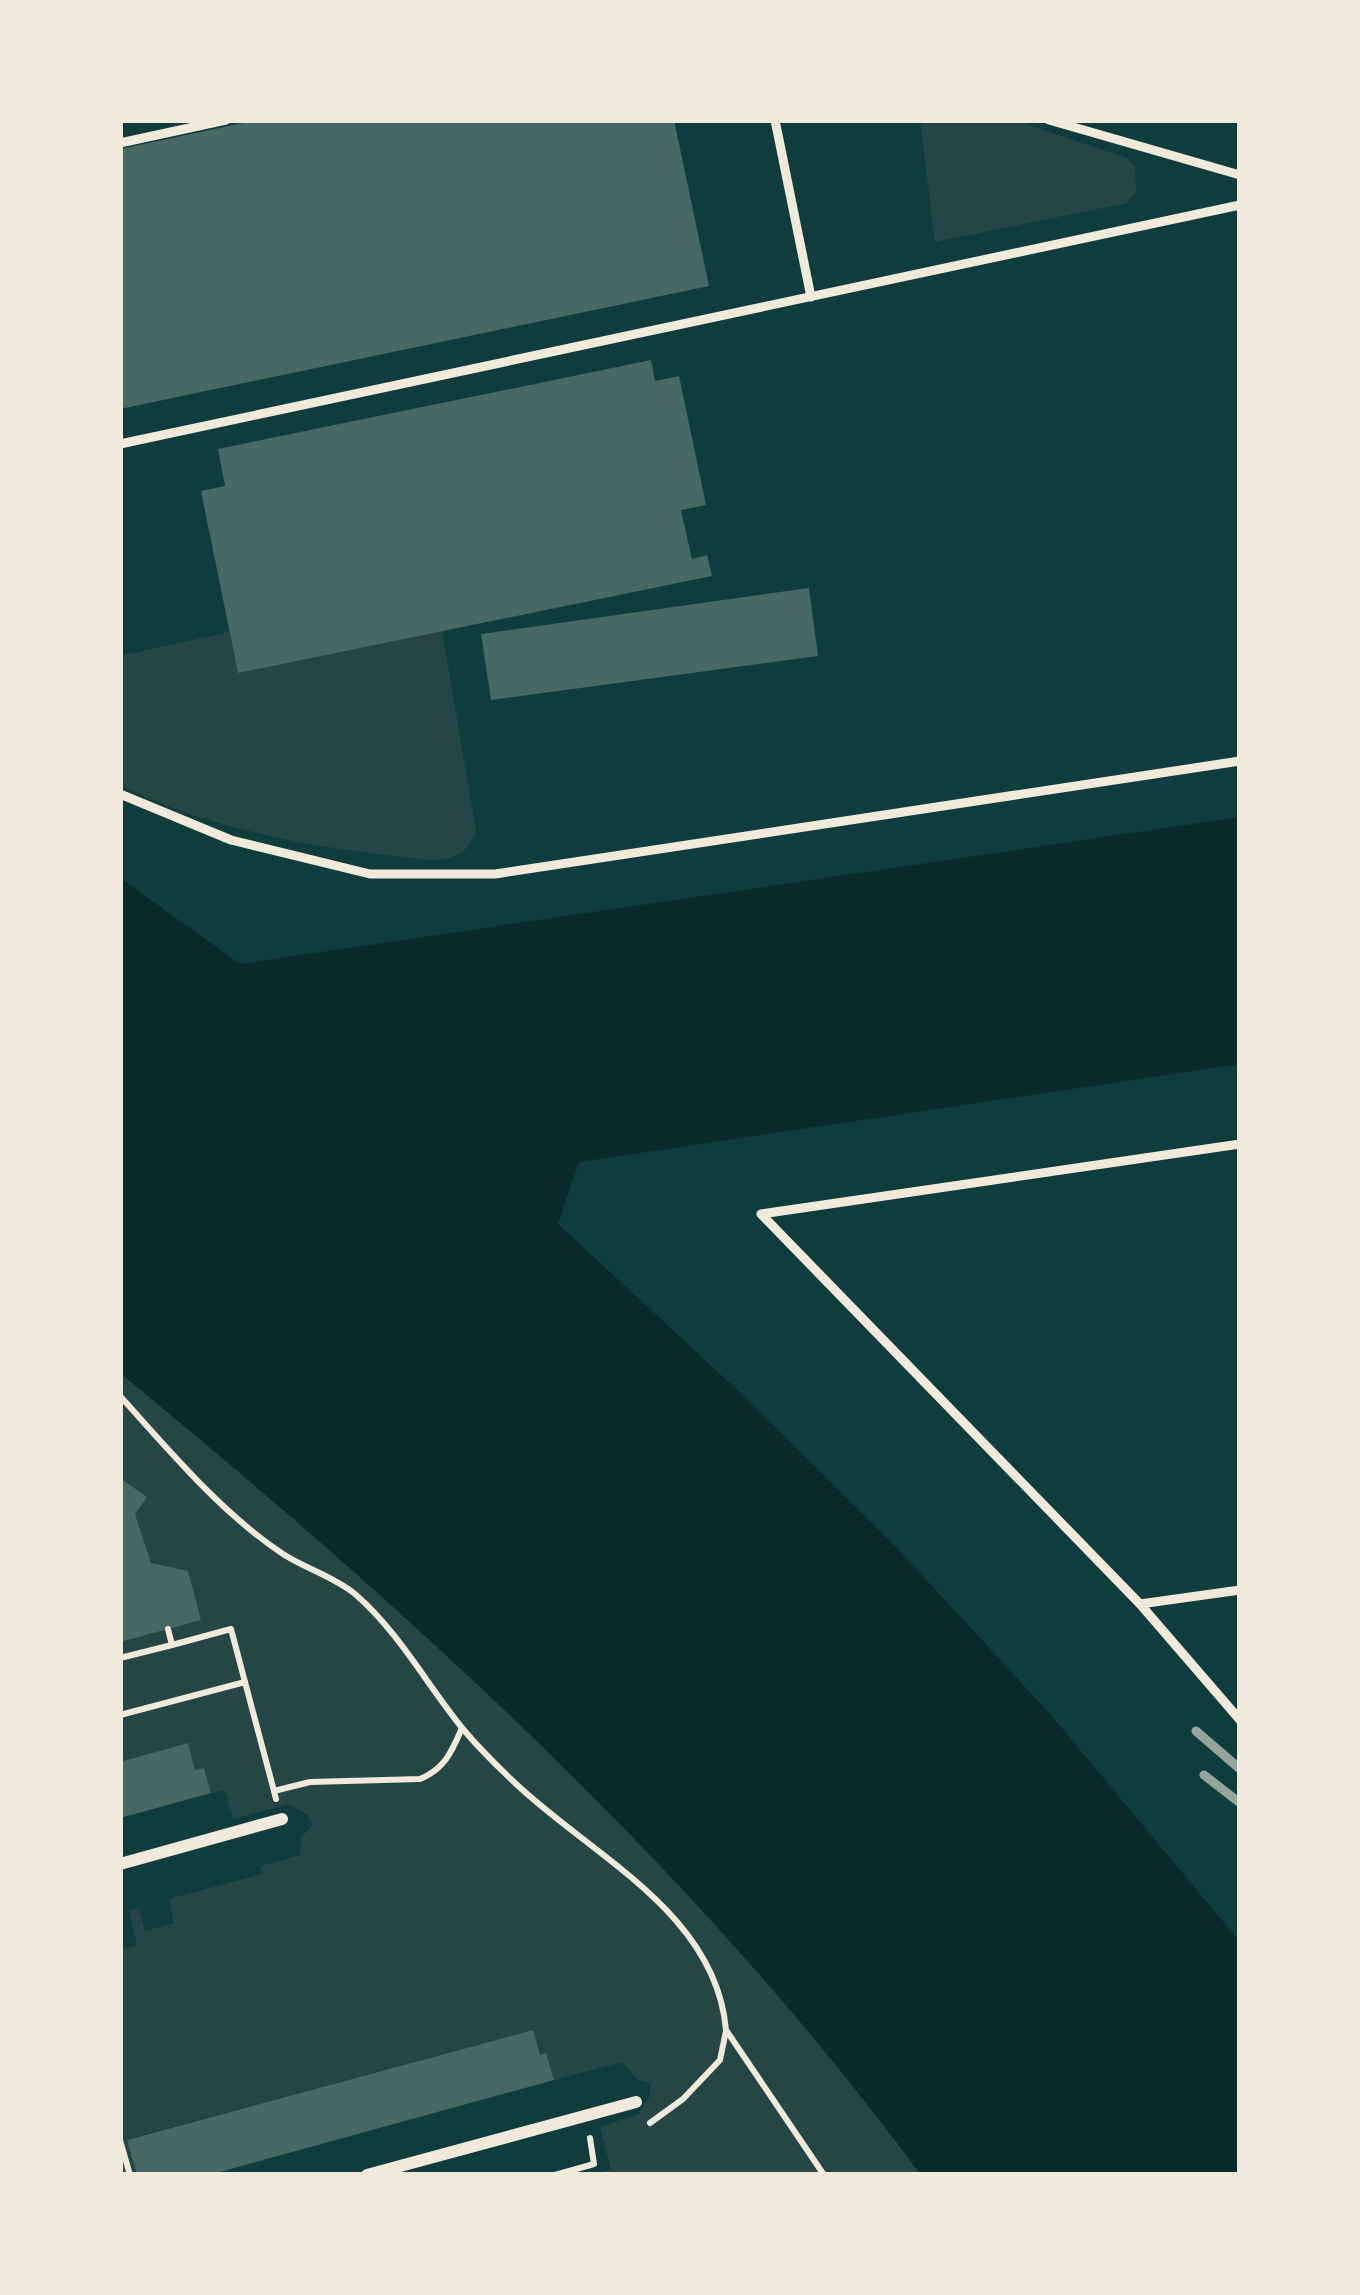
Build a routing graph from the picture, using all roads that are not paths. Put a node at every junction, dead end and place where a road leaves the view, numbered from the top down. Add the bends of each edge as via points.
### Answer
1 (226, 120) edge
2 (775, 120) edge
3 (1049, 120) edge
4 (120, 142) edge
5 (1240, 175) edge
6 (1240, 206) edge
7 (812, 297) junction
8 (120, 444) edge
9 (1240, 761) edge
10 (120, 794) edge
11 (1240, 1144) edge
12 (1240, 1590) edge
13 (1139, 1604) junction
14 (1240, 1720) edge
15 (282, 1820) road end
16 (120, 1864) edge
17 (637, 2102) dead end
18 (367, 2175) edge

1 - 4 lane
2 - 7 lane
3 - 5 lane
6 - 7 lane
7 - 8 lane
9 - 10 lane via 495,874 370,874 231,839
11 - 13 lane via 761,1214
12 - 13 lane
13 - 14 lane
15 - 16 street
17 - 18 street

